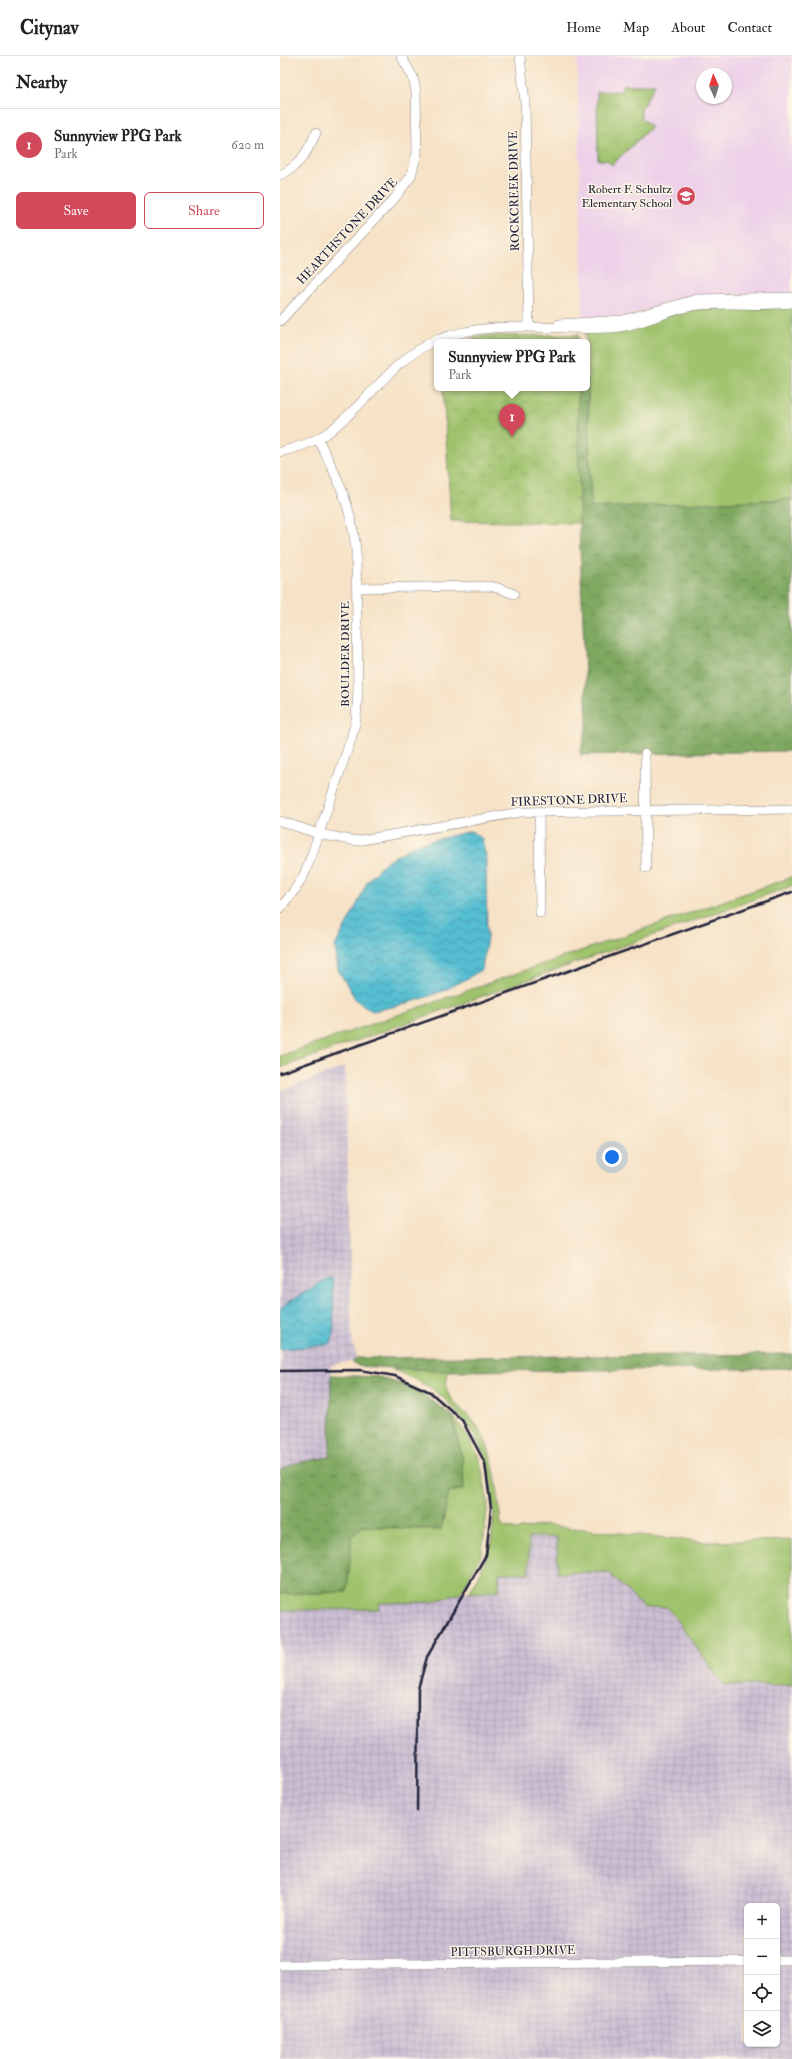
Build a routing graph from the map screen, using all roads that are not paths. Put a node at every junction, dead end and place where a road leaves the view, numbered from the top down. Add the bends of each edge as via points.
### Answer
1 (401, 56) edge
2 (520, 56) edge
3 (316, 133) dead end
4 (280, 175) edge
5 (792, 297) edge
6 (792, 303) edge
7 (280, 321) edge
8 (528, 327) junction
9 (544, 327) junction
10 (442, 339) edge
11 (434, 342) edge
12 (318, 439) junction
13 (280, 452) edge
14 (357, 588) junction
15 (514, 594) dead end
16 (645, 754) dead end
17 (792, 809) edge
18 (539, 810) junction
19 (646, 810) junction
20 (280, 821) edge
21 (319, 834) junction
22 (646, 868) dead end
23 (280, 908) edge
24 (540, 913) dead end
25 (780, 1960) edge
26 (792, 1960) edge
27 (744, 1961) edge
28 (280, 1965) edge

1 - 7 street, HEARTHSTONE DRIVE via 413,77 416,91 417,153 411,176 394,199
2 - 8 street, ROCKCREEK DRIVE via 525,103
3 - 4 street via 307,153
5 - 9 street via 697,299 622,320 577,322
6 - 9 street via 692,306 616,328
8 - 9 street
8 - 10 street via 469,330
11 - 12 street via 398,365 354,411
12 - 13 street
12 - 14 street, BOULDER DRIVE via 339,479 350,511 356,550
14 - 15 street via 488,586
14 - 21 street, BOULDER DRIVE via 356,720
16 - 19 street
17 - 19 street, FIRESTONE DRIVE
18 - 19 street, FIRESTONE DRIVE
18 - 21 street, FIRESTONE DRIVE via 356,841
18 - 24 street
19 - 22 street
20 - 21 street, FIRESTONE DRIVE
21 - 23 street, BOULDER DRIVE via 304,875
25 - 26 street
27 - 28 street, PITTSBURGH DRIVE

